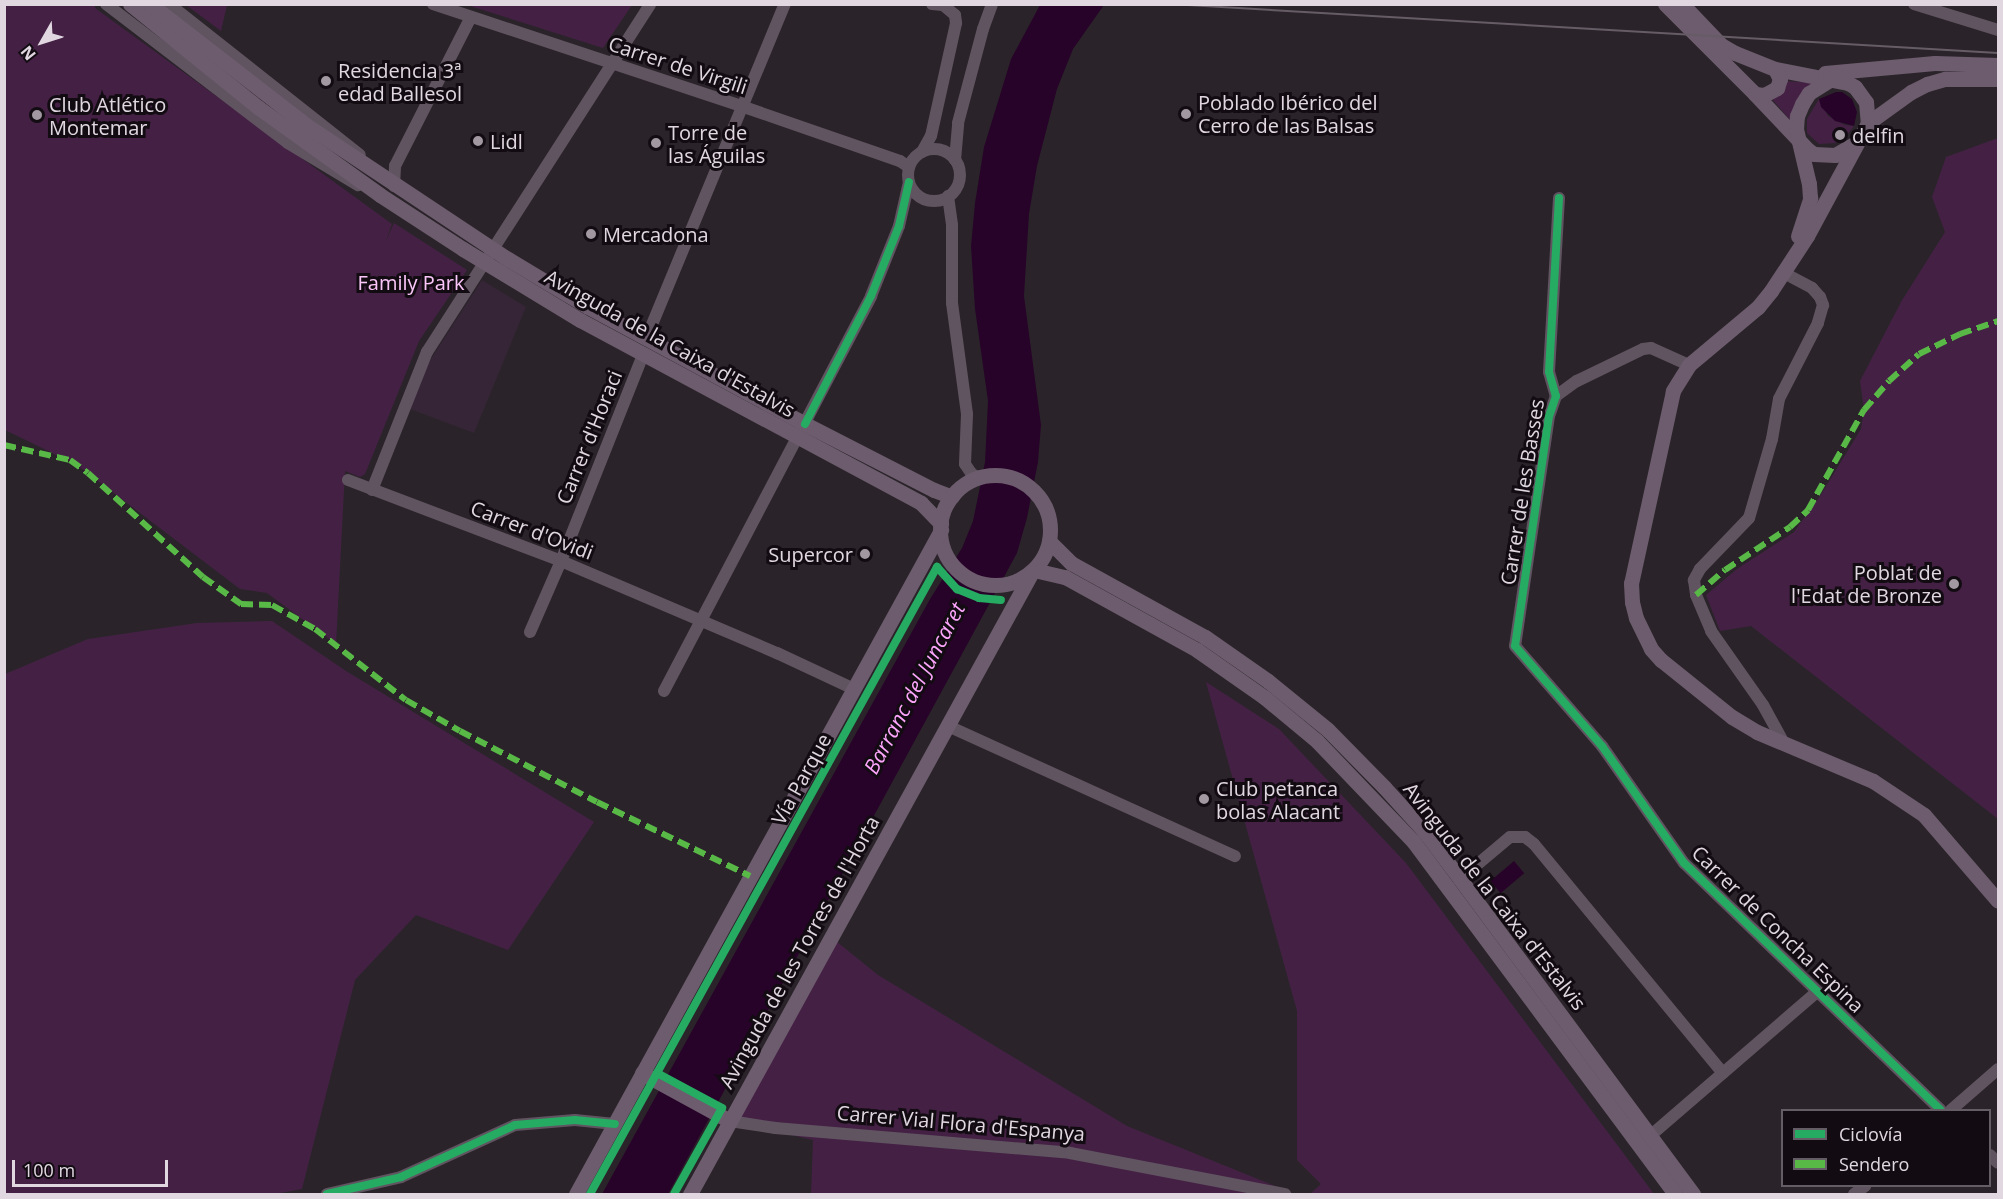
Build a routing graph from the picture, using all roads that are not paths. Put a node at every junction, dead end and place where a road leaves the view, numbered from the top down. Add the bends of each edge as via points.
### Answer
1 (106, 4) edge
2 (130, 4) edge
3 (150, 4) edge
4 (169, 4) edge
5 (433, 4) edge
6 (650, 4) edge
7 (785, 4) edge
8 (932, 4) edge
9 (992, 4) edge
10 (1665, 4) edge
11 (1682, 4) edge
12 (1914, 4) edge
13 (471, 17) junction
14 (1690, 21) junction
15 (1998, 30) edge
16 (612, 63) junction
17 (1998, 65) edge
18 (1775, 69) junction
19 (1861, 69) junction
20 (1804, 75) junction
21 (1998, 79) edge
22 (1832, 80) junction
23 (1755, 94) junction
24 (741, 106) junction
25 (1777, 119) junction
26 (958, 123) junction
27 (1868, 123) junction
28 (1858, 140) junction
29 (1799, 141) junction
30 (937, 149) junction
31 (922, 152) junction
32 (955, 160) junction
33 (909, 167) junction
34 (1807, 175) junction
35 (909, 182) junction
36 (394, 186) junction
37 (380, 195) junction
38 (948, 196) junction
39 (1558, 198) dead end
40 (1796, 250) junction
41 (488, 256) junction
42 (1784, 273) junction
43 (644, 347) junction
44 (1689, 365) junction
45 (1556, 396) junction
46 (801, 430) junction
47 (978, 478) junction
48 (348, 480) dead end
49 (372, 489) junction
50 (952, 497) junction
51 (941, 527) junction
52 (1049, 541) junction
53 (561, 561) junction
54 (1033, 571) junction
55 (701, 621) junction
56 (530, 632) dead end
57 (1515, 646) joint
58 (854, 689) junction
59 (664, 691) dead end
60 (948, 726) junction
61 (1785, 745) junction
62 (1235, 856) dead end
63 (1460, 879) junction
64 (1998, 900) edge
65 (1817, 992) junction
66 (1998, 1069) edge
67 (642, 1073) junction
68 (1723, 1073) junction
69 (1940, 1109) edge
70 (1952, 1109) edge
71 (730, 1121) junction
72 (615, 1124) junction
73 (1650, 1136) junction
74 (330, 1194) edge
75 (576, 1194) edge
76 (690, 1194) edge
77 (1286, 1194) edge
78 (1675, 1194) edge
79 (1694, 1194) edge

1 - 37 street, Avinguda de la Caixa d'Estalvis via 288,143 340,176
2 - 37 main road, Avinguda de la Caixa d'Estalvis via 259,108
3 - 36 main road, Avinguda de la Caixa d'Estalvis via 306,125
4 - 36 street, Avinguda de la Caixa d'Estalvis via 341,137
5 - 13 street, Carrer de Virgili
6 - 16 street
7 - 24 street, Carrer d'Horaci
8 - 31 street via 943,5 955,15 956,23 931,136
9 - 26 street
10 - 14 main road
11 - 14 main road
12 - 15 street
13 - 16 street, Carrer de Virgili
13 - 36 street via 395,166
14 - 18 main road via 1721,45
14 - 23 main road via 1701,42
16 - 24 street, Carrer de Virgili
16 - 41 street
17 - 19 main road via 1935,63
18 - 20 main road
18 - 23 main road via 1780,79 1777,88 1764,95
19 - 20 main road
19 - 22 main road
20 - 22 main road
21 - 27 main road via 1945,79 1927,84
22 - 27 main road via 1848,82 1862,93
22 - 29 main road via 1817,87 1802,104 1796,129
23 - 25 main road
24 - 33 street, Carrer de Virgili via 900,160
24 - 43 street, Carrer d'Horaci
25 - 29 main road
25 - 34 main road
26 - 30 street
26 - 32 street
27 - 28 main road
28 - 29 main road via 1844,151 1825,155 1814,154
28 - 40 main road
29 - 34 main road
30 - 31 street
30 - 32 street
31 - 33 street
32 - 38 street via 958,181
33 - 35 street
34 - 40 main road via 1810,198
35 - 38 street via 919,196 927,199
35 - 46 street via 899,226 871,296
36 - 41 main road, Avinguda de la Caixa d'Estalvis
37 - 41 main road, Avinguda de la Caixa d'Estalvis
38 - 47 street via 952,303 967,414 965,464
39 - 45 street, Carrer de les Basses via 1549,372
40 - 42 main road
41 - 43 main road, Avinguda de la Caixa d'Estalvis
41 - 49 street via 427,351
42 - 44 main road via 1758,307
42 - 61 street via 1812,288 1820,297 1823,305 1818,323 1779,399 1749,518 1700,568 1694,580 1711,631 1763,705
43 - 46 main road, Avinguda de la Caixa d'Estalvis
43 - 53 street, Carrer d'Horaci
44 - 45 street via 1651,348 1643,349 1577,381
44 - 61 main road via 1668,404 1631,583 1632,602 1651,649 1676,675 1732,717
45 - 57 street, Carrer de les Basses via 1549,416
46 - 50 main road, Avinguda de la Caixa d'Estalvis
46 - 51 main road, Avinguda de la Caixa d'Estalvis via 921,503
46 - 55 street
47 - 50 main road
47 - 52 main road via 1010,478 1031,489 1040,499 1049,524
48 - 49 street, Carrer d'Ovidi
49 - 53 street, Carrer d'Ovidi
50 - 51 main road
51 - 54 main road via 948,558 971,579 992,585 1010,583
51 - 58 main road
52 - 54 main road
52 - 63 main road, Avinguda de la Caixa d'Estalvis via 1071,563 1205,637 1268,681 1319,723 1384,787
53 - 55 street, Carrer d'Ovidi
53 - 56 street, Carrer d'Horaci
54 - 60 main road, Avinguda de les Torres de l'Horta
54 - 78 main road, Avinguda de la Caixa d'Estalvis via 1065,577 1197,650 1264,697 1317,741 1413,841
55 - 58 street
55 - 59 street
57 - 65 street, Carrer de Concha Espina via 1602,746 1684,862
58 - 67 main road
60 - 62 street
60 - 71 main road, Avinguda de les Torres de l'Horta
61 - 64 main road via 1872,781 1915,808 1934,824
63 - 68 street via 1503,842 1517,835 1525,837
63 - 73 main road, Avinguda de la Caixa d'Estalvis
65 - 68 street
65 - 69 street, Carrer de Concha Espina
66 - 70 street
67 - 71 main road, Carrer Vial Flora d'Espanya
67 - 72 main road
68 - 73 street
71 - 76 main road, Avinguda de les Torres de l'Horta
71 - 77 street, Carrer Vial Flora d'Espanya via 1060,1151
72 - 74 street via 575,1120 515,1125 401,1177
72 - 75 main road
73 - 79 main road, Avinguda de la Caixa d'Estalvis

